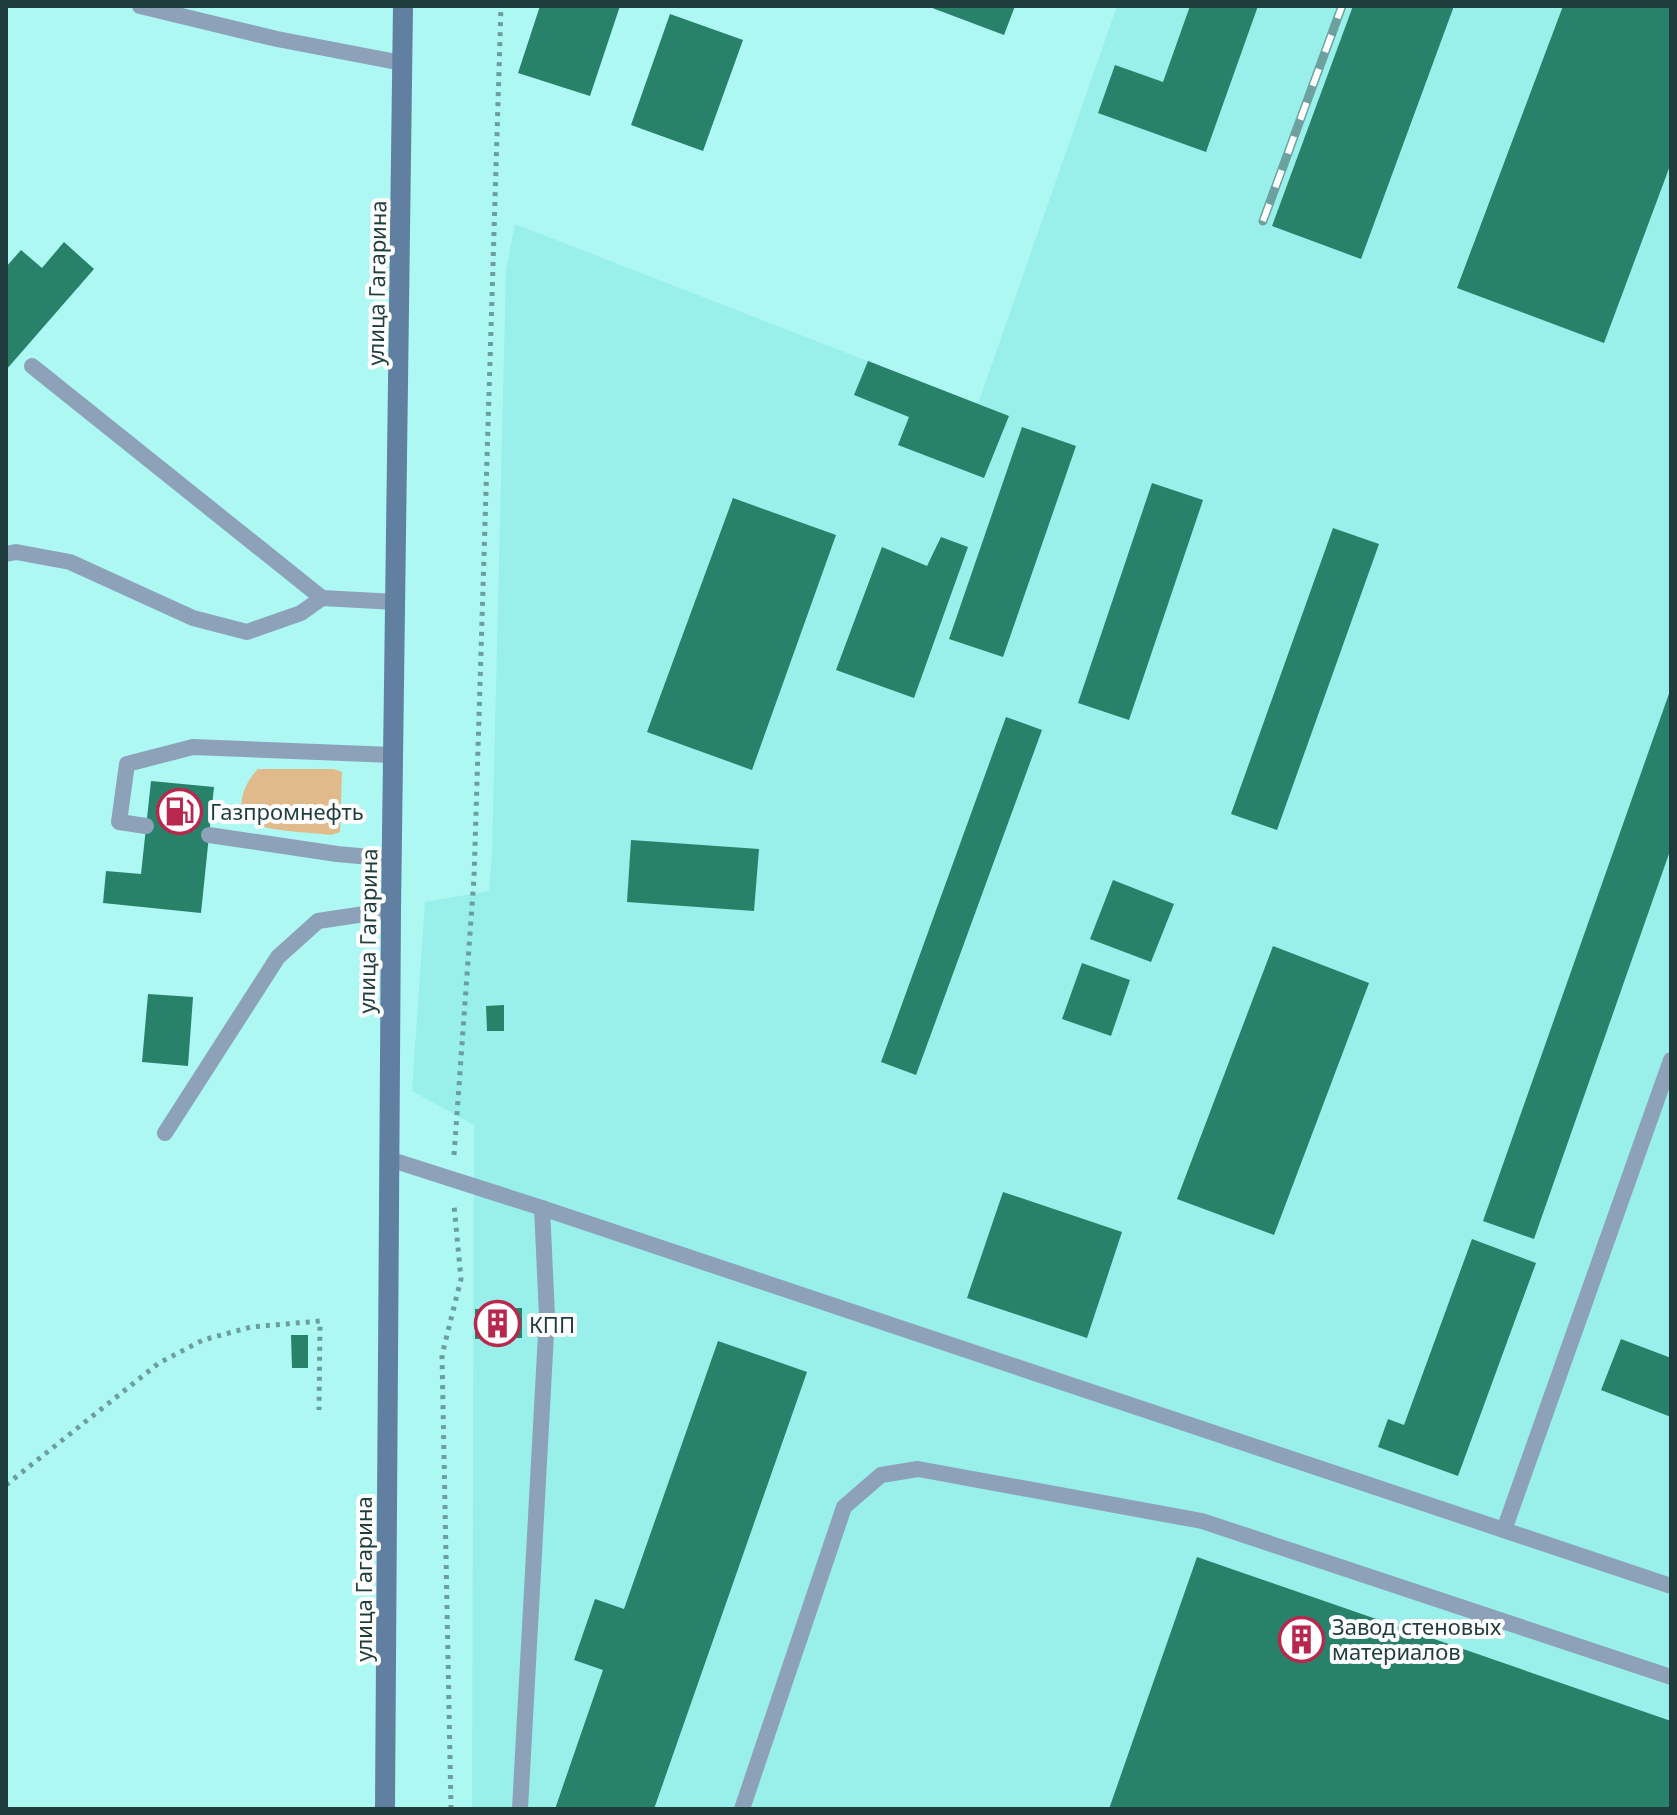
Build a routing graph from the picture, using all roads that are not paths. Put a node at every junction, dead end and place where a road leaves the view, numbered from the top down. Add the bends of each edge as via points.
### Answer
1 (140, 6) edge
2 (403, 6) edge
3 (402, 63) junction
4 (32, 366) dead end
5 (6, 554) edge
6 (322, 598) junction
7 (396, 602) junction
8 (393, 755) junction
9 (146, 826) dead end
10 (209, 835) dead end
11 (392, 859) junction
12 (391, 910) junction
13 (1671, 1060) edge
14 (165, 1133) dead end
15 (389, 1159) junction
16 (542, 1208) junction
17 (1504, 1530) junction
18 (1671, 1586) edge
19 (1671, 1677) edge
20 (385, 1809) edge
21 (520, 1809) edge
22 (742, 1809) edge

1 - 3 lane
2 - 3 main road, улица Гагарина
3 - 7 main road, улица Гагарина
4 - 6 lane
5 - 6 lane via 70,562 193,618 247,632 301,613
6 - 7 lane
7 - 8 main road, улица Гагарина
8 - 9 lane via 193,747 127,764 119,822
8 - 11 main road, улица Гагарина
10 - 11 lane
11 - 12 main road, улица Гагарина
12 - 14 lane via 318,921 278,957
12 - 15 main road, улица Гагарина
13 - 17 lane
15 - 16 lane
15 - 20 main road, улица Гагарина
16 - 17 lane
16 - 21 lane via 547,1316
17 - 18 lane
19 - 22 lane via 1202,1521 918,1469 881,1475 844,1507

